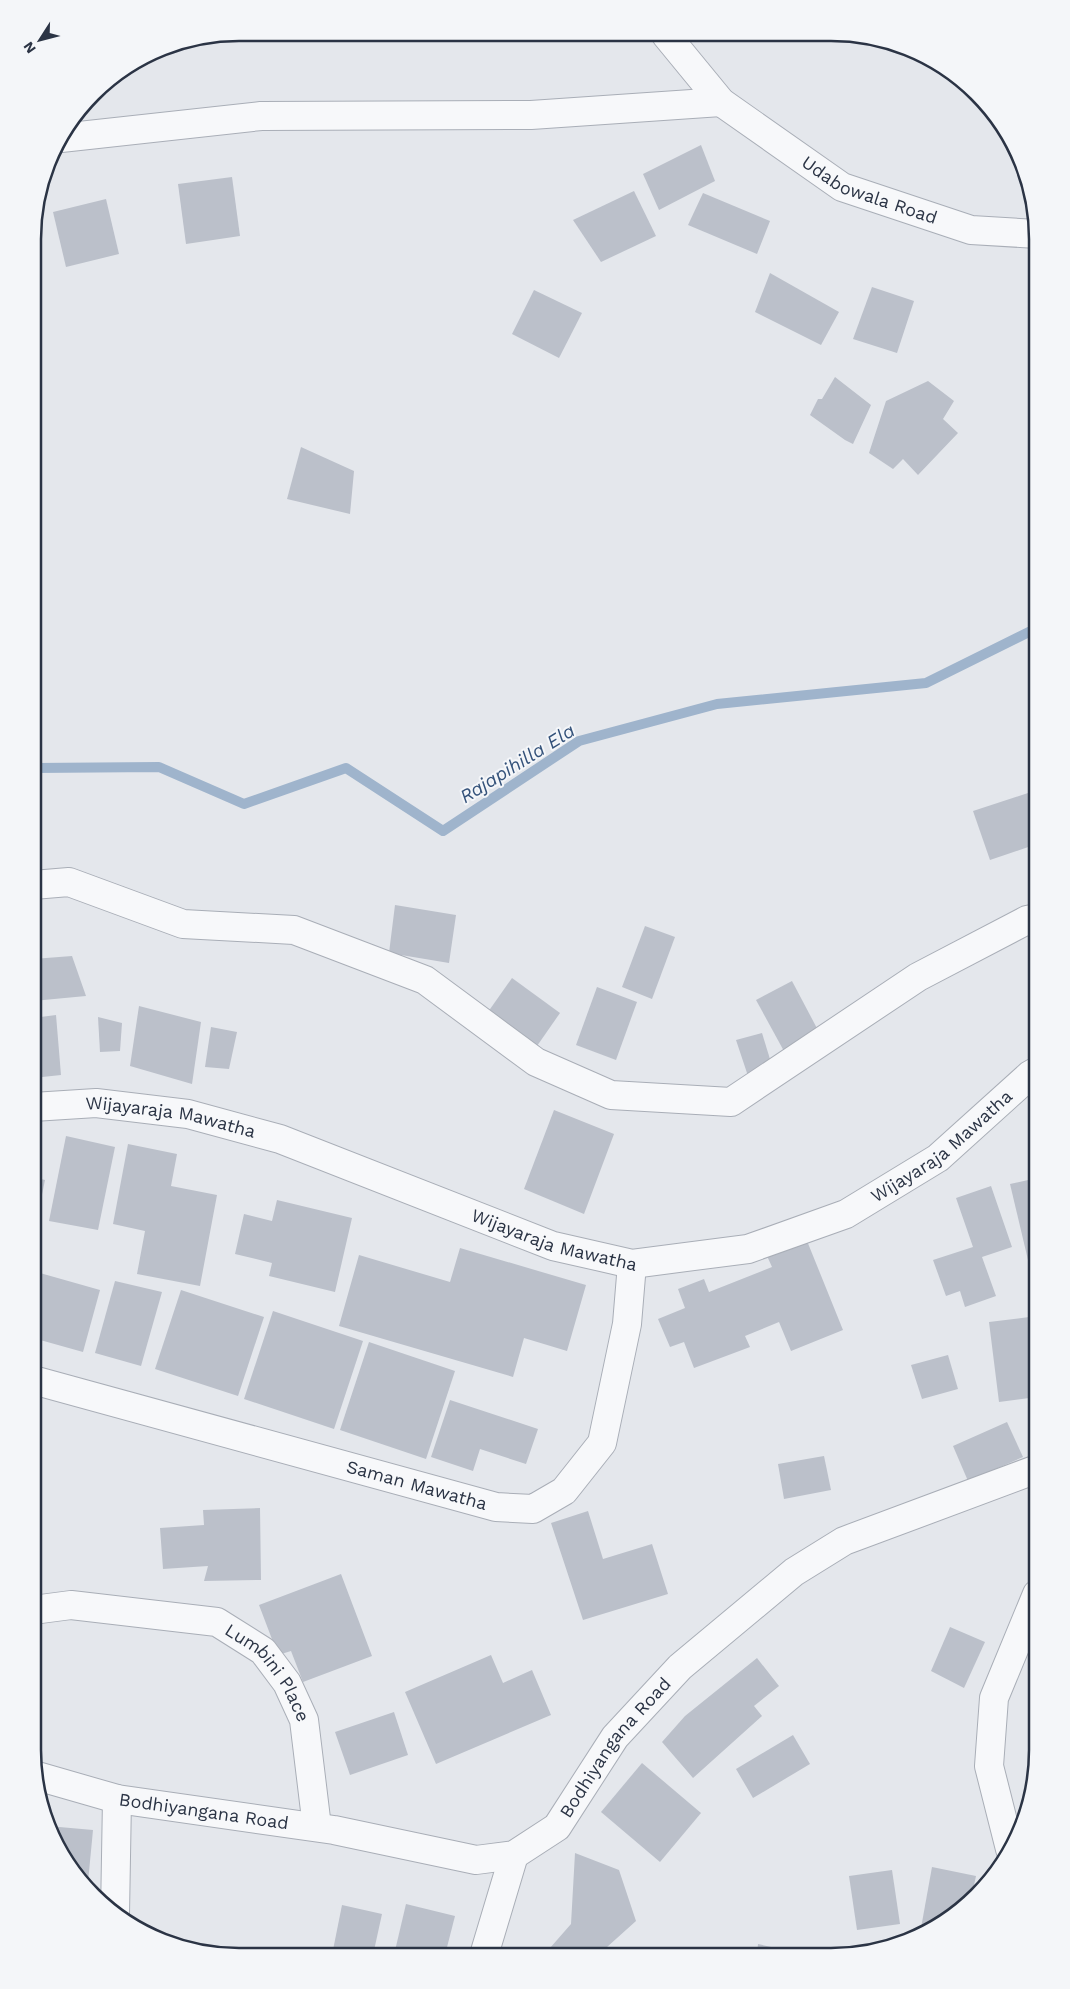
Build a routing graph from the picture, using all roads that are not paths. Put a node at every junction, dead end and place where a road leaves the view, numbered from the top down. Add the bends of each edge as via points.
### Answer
1 (671, 41) edge
2 (721, 102) junction
3 (70, 137) edge
4 (1029, 233) edge
5 (41, 884) edge
6 (1029, 920) edge
7 (1029, 1076) edge
8 (41, 1106) edge
9 (632, 1264) junction
10 (41, 1382) edge
11 (1029, 1472) edge
12 (41, 1609) edge
13 (1029, 1613) edge
14 (43, 1778) edge
15 (117, 1798) junction
16 (317, 1827) junction
17 (1007, 1839) edge
18 (514, 1855) junction
19 (115, 1904) edge
20 (486, 1948) edge

1 - 2 street, Udabowala Road
2 - 3 street via 531,115 261,116
2 - 4 street, Udabowala Road via 842,187 971,230
5 - 6 street via 69,882 183,924 294,930 424,980 536,1062 611,1095 731,1102 918,977
7 - 9 street, Wijayaraja Mawatha via 938,1158 846,1214 748,1248
8 - 9 street, Wijayaraja Mawatha via 96,1103 198,1117 280,1138 553,1246
9 - 10 street, Saman Mawatha via 627,1324 602,1443 564,1490 533,1509 496,1507
11 - 18 street, Bodhiyangana Road via 844,1541 794,1572 680,1667 615,1736 556,1827
12 - 16 street, Lumbini Place via 71,1605 217,1622 263,1651 287,1683 304,1720
13 - 17 street via 994,1698 989,1766
14 - 15 street, Bodhiyangana Road
15 - 16 street, Bodhiyangana Road
15 - 19 street
16 - 18 street, Bodhiyangana Road via 476,1860
18 - 20 street

